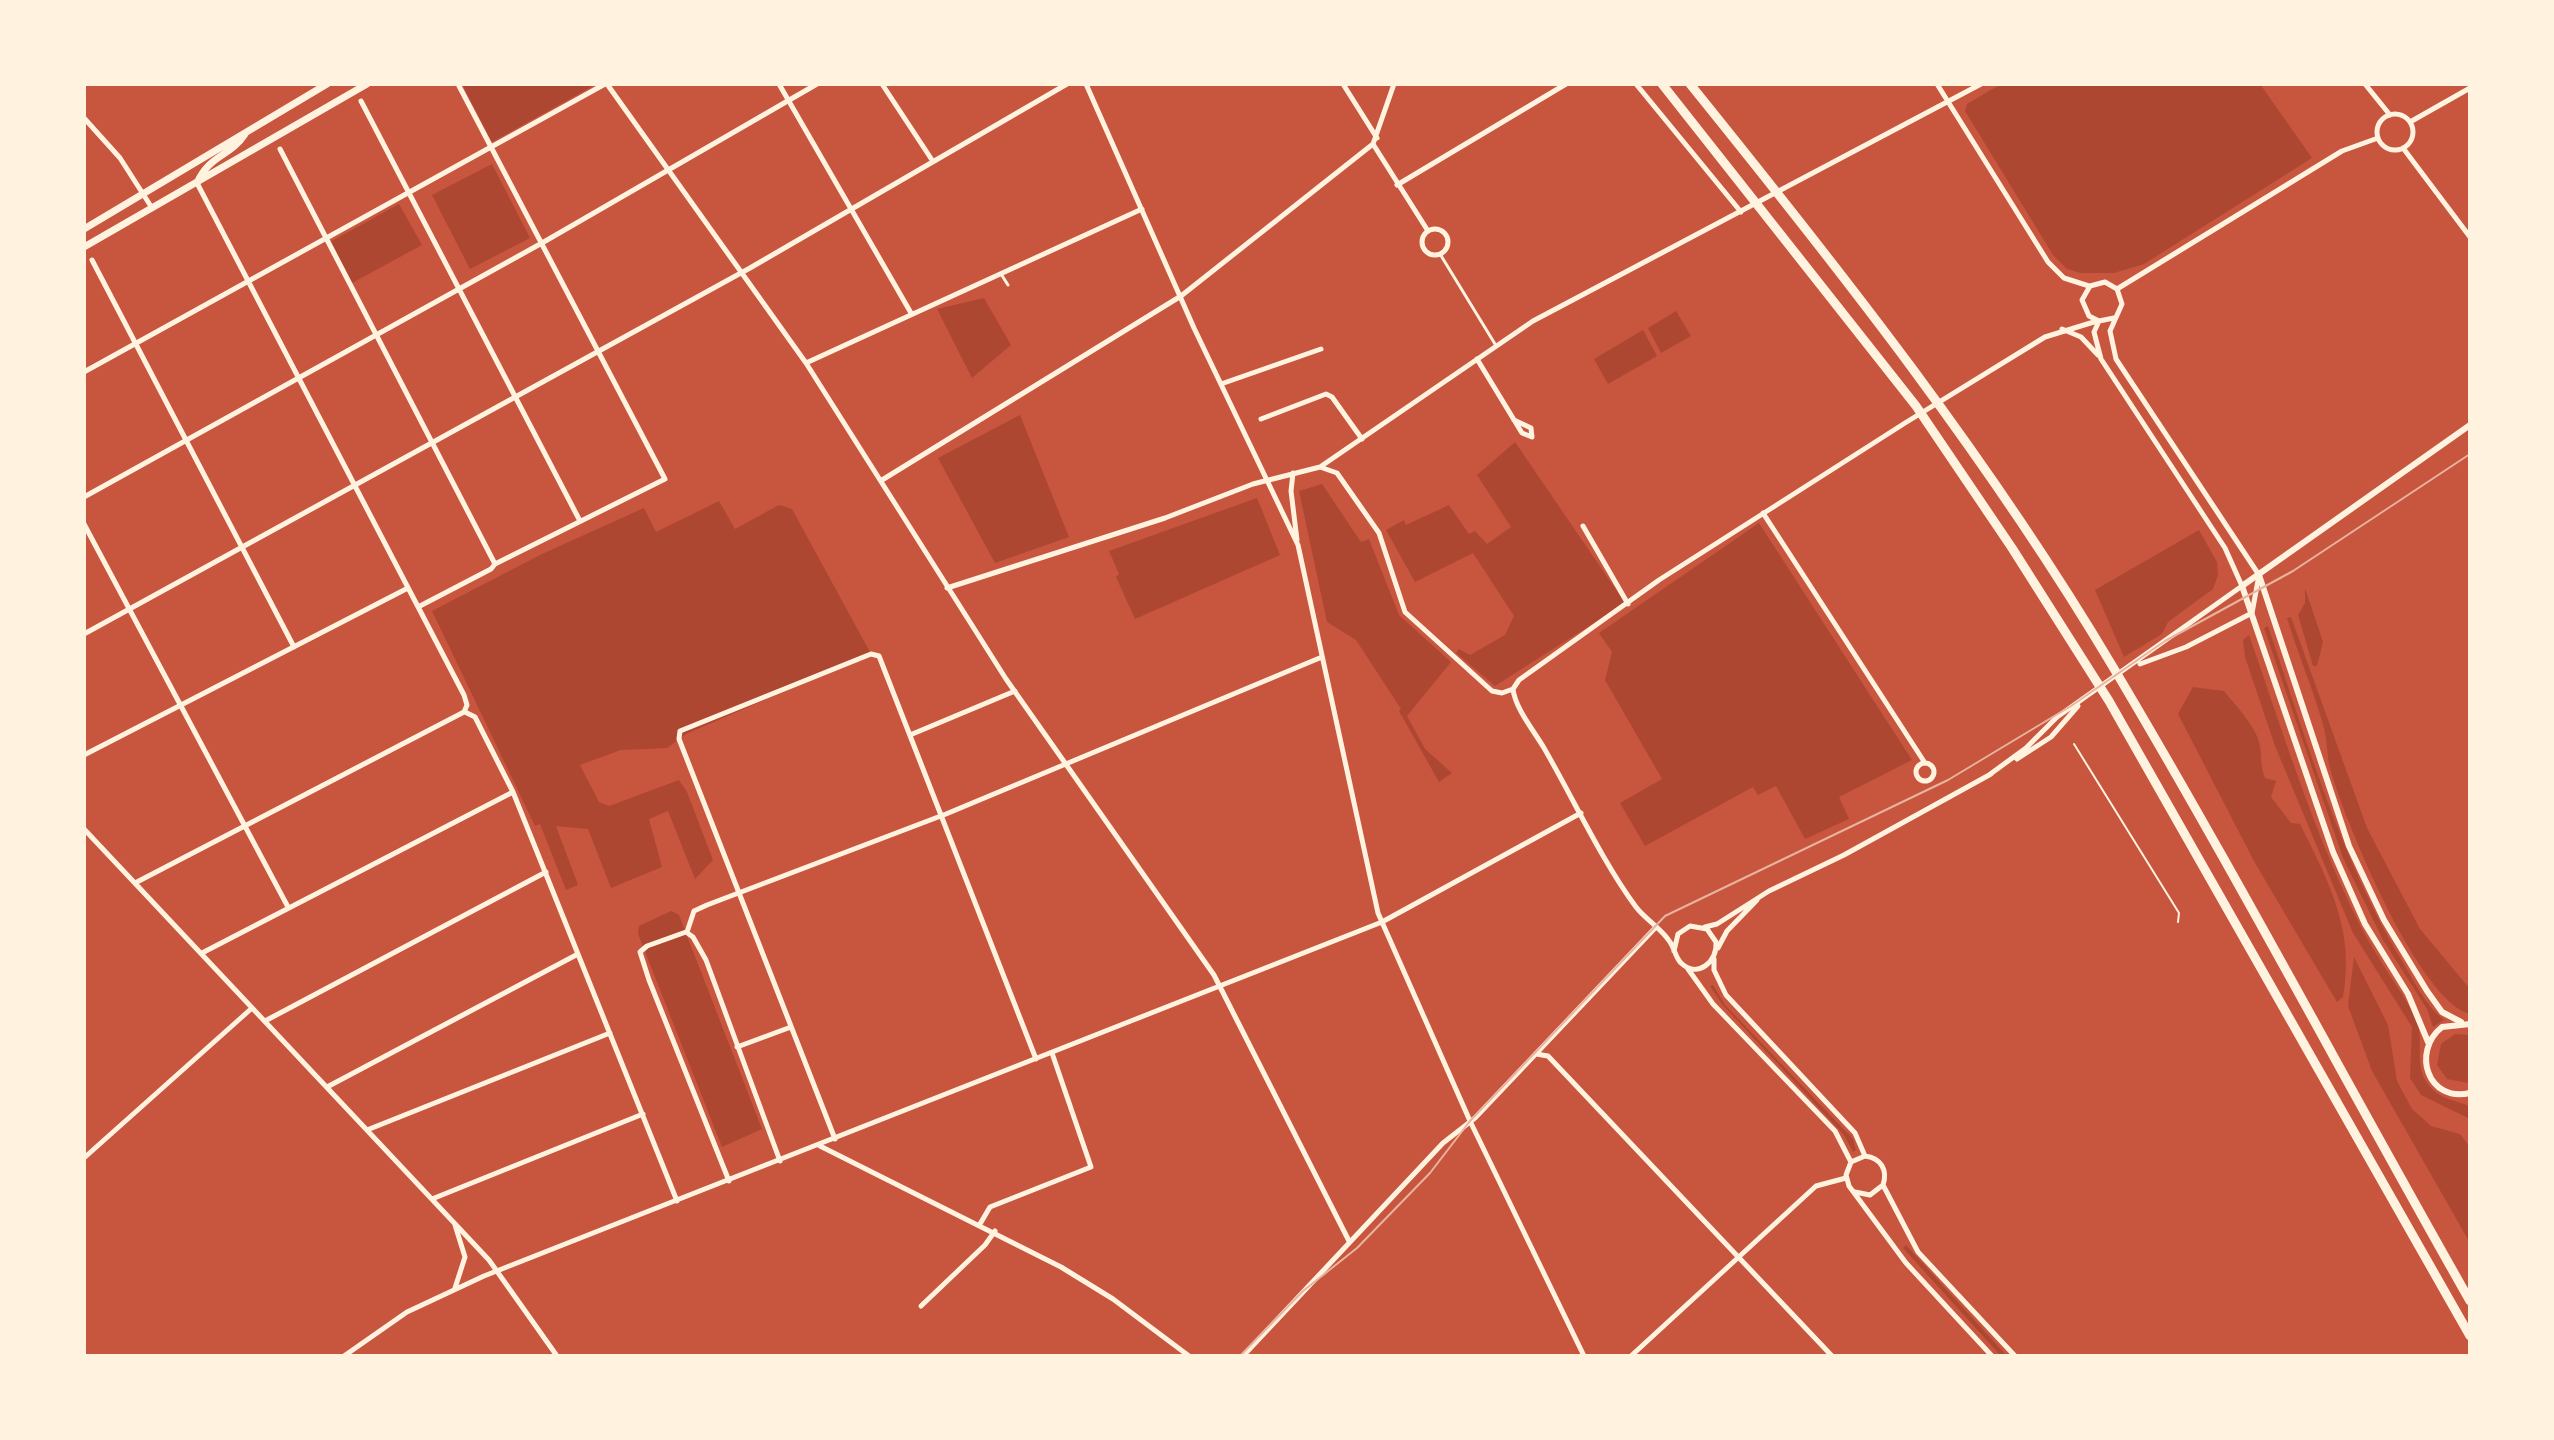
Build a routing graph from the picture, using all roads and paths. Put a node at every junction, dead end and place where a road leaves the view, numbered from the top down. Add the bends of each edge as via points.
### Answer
1 (327, 84) edge
2 (367, 84) edge
3 (458, 84) edge
4 (606, 84) edge
5 (779, 84) edge
6 (817, 84) edge
7 (882, 84) edge
8 (1067, 84) edge
9 (1086, 84) edge
10 (1343, 84) edge
11 (1394, 84) edge
12 (1566, 84) edge
13 (1636, 84) edge
14 (1662, 84) edge
15 (1690, 84) edge
16 (1937, 84) edge
17 (1981, 84) edge
18 (2365, 84) edge
19 (2470, 88) edge
20 (361, 101) dead end
21 (789, 101) junction
22 (1948, 102) junction
23 (2390, 115) junction
24 (84, 118) edge
25 (2410, 122) junction
26 (246, 132) junction
27 (2378, 138) junction
28 (1375, 142) junction
29 (491, 147) junction
30 (2403, 148) junction
31 (280, 149) dead end
32 (932, 160) junction
33 (670, 171) junction
34 (197, 183) junction
35 (1397, 185) junction
36 (408, 193) junction
37 (144, 195) junction
38 (152, 208) junction
39 (851, 208) junction
40 (1142, 209) junction
41 (1741, 212) junction
42 (84, 229) edge
43 (1428, 231) junction
44 (2470, 237) edge
45 (325, 239) junction
46 (542, 243) junction
47 (84, 247) edge
48 (1440, 254) junction
49 (92, 260) dead end
50 (741, 272) junction
51 (1001, 274) junction
52 (250, 280) junction
53 (1008, 285) dead end
54 (2090, 286) junction
55 (459, 288) junction
56 (2117, 289) junction
57 (1181, 296) junction
58 (911, 313) junction
59 (2114, 318) junction
60 (2098, 321) junction
61 (2062, 329) junction
62 (377, 334) junction
63 (136, 342) junction
64 (1495, 344) junction
65 (1321, 349) dead end
66 (599, 352) junction
67 (1477, 359) junction
68 (2101, 359) junction
69 (806, 363) junction
70 (84, 372) edge
71 (299, 377) junction
72 (1221, 384) junction
73 (515, 397) junction
74 (1261, 419) dead end
75 (1514, 420) dead end
76 (2470, 425) edge
77 (1362, 439) junction
78 (185, 441) junction
79 (432, 442) junction
80 (1336, 459) junction
81 (1320, 467) junction
82 (1293, 473) junction
83 (1337, 473) junction
84 (1269, 479) junction
85 (882, 480) junction
86 (355, 484) junction
87 (84, 497) edge
88 (1763, 513) junction
89 (580, 521) junction
90 (84, 524) edge
91 (1583, 526) dead end
92 (1298, 545) junction
93 (241, 547) junction
94 (495, 564) junction
95 (2259, 575) junction
96 (2242, 586) junction
97 (408, 588) junction
98 (947, 588) junction
99 (1628, 604) junction
100 (418, 607) junction
101 (129, 610) junction
102 (2252, 613) junction
103 (84, 634) edge
104 (294, 647) junction
105 (1322, 657) junction
106 (2134, 665) junction
107 (1513, 689) junction
108 (1015, 691) junction
109 (2080, 704) junction
110 (182, 706) junction
111 (464, 712) junction
112 (910, 735) junction
113 (2074, 744) dead end
114 (84, 755) edge
115 (1925, 763) dead end
116 (1066, 766) junction
117 (1989, 775) junction
118 (513, 792) junction
119 (1581, 813) junction
120 (941, 816) junction
121 (243, 827) junction
122 (84, 829) edge
123 (546, 872) junction
124 (135, 883) junction
125 (738, 894) junction
126 (1763, 894) junction
127 (288, 907) junction
128 (1382, 922) junction
129 (2178, 922) dead end
130 (1656, 927) junction
131 (1704, 927) junction
132 (687, 932) junction
133 (1674, 951) junction
134 (202, 953) junction
135 (1716, 953) junction
136 (578, 954) junction
137 (1682, 964) junction
138 (1221, 986) junction
139 (252, 1008) junction
140 (265, 1021) junction
141 (2461, 1022) junction
142 (2470, 1024) edge
143 (791, 1027) junction
144 (610, 1033) junction
145 (2428, 1042) junction
146 (737, 1047) junction
147 (1052, 1053) junction
148 (1535, 1055) junction
149 (1036, 1059) junction
150 (327, 1087) junction
151 (2468, 1095) edge
152 (643, 1114) junction
153 (1471, 1123) junction
154 (367, 1130) junction
155 (835, 1139) junction
156 (819, 1145) junction
157 (1865, 1156) junction
158 (84, 1158) edge
159 (780, 1161) junction
160 (1851, 1162) junction
161 (1846, 1178) junction
162 (729, 1181) junction
163 (1883, 1185) junction
164 (1855, 1192) junction
165 (432, 1199) junction
166 (677, 1201) junction
167 (454, 1222) junction
168 (980, 1224) junction
169 (995, 1231) junction
170 (1349, 1241) junction
171 (1737, 1258) junction
172 (498, 1271) junction
173 (454, 1289) junction
174 (2470, 1301) edge
175 (921, 1306) dead end
176 (2470, 1336) edge
177 (344, 1356) edge
178 (557, 1356) edge
179 (1189, 1356) edge
180 (1243, 1356) edge
181 (1584, 1356) edge
182 (1631, 1356) edge
183 (1832, 1356) edge
184 (1992, 1356) edge
185 (2015, 1356) edge

1 - 26 main road
2 - 34 main road
3 - 29 street
4 - 29 street
4 - 33 street
5 - 21 street
6 - 21 street
7 - 32 street
8 - 32 street
9 - 40 street
10 - 28 street
11 - 28 street
12 - 35 street
13 - 41 street
14 - 176 highway via 1916,406 2094,676
15 - 174 highway via 1934,395 2112,665
16 - 22 street
17 - 22 street
18 - 23 street
19 - 25 street
20 - 36 street
21 - 33 street
21 - 39 street
22 - 41 street
22 - 54 street via 2048,262 2064,278
23 - 25 street
23 - 27 street via 2378,126
24 - 37 street
25 - 30 street via 2413,134
26 - 34 main road via 238,144 205,165
26 - 37 main road
27 - 30 street via 2386,147
27 - 56 street via 2342,151
28 - 35 street
28 - 57 street
29 - 36 street
29 - 46 street
30 - 44 street
31 - 45 street
32 - 39 street
33 - 46 street
33 - 50 street
34 - 38 main road
34 - 52 street
35 - 43 street
36 - 45 street
36 - 55 street
37 - 38 street
37 - 42 main road
38 - 47 main road
39 - 50 street
39 - 58 street
40 - 51 street
40 - 57 street
41 - 64 street
43 - 48 street via 1424,249
43 - 48 street via 1441,230 1447,236
45 - 52 street
45 - 62 street
46 - 55 street
46 - 66 street
48 - 64 street
49 - 63 street
50 - 66 street
50 - 69 street
51 - 53 street
51 - 58 street
52 - 63 street
52 - 71 street
54 - 56 street via 2105,282
54 - 60 street via 2082,300 2084,309
55 - 62 street
55 - 73 street
56 - 59 street via 2122,304
57 - 72 street
57 - 85 street
58 - 69 street
59 - 60 street
59 - 95 street via 2110,331 2116,359
60 - 61 street
60 - 68 street via 2094,332
61 - 68 street via 2088,342
61 - 88 street
62 - 71 street
62 - 79 street
63 - 70 street
63 - 78 street
64 - 67 street
65 - 72 street
66 - 73 street
66 - 89 street via 665,479
67 - 75 street
67 - 77 street
68 - 96 street via 2225,548
69 - 85 street
71 - 78 street
71 - 86 street
72 - 84 street
73 - 79 street
73 - 89 street
74 - 77 street via 1326,394
76 - 95 street
77 - 80 street
78 - 87 street
78 - 93 street
79 - 86 street
79 - 94 street
80 - 81 street
80 - 83 street
81 - 82 street
81 - 83 street
82 - 84 street
82 - 92 street
83 - 107 street via 1379,533 1405,612 1492,691
84 - 92 street
84 - 98 street
85 - 98 street
86 - 93 street
86 - 97 street
88 - 99 street
88 - 115 street
89 - 94 street
90 - 101 street
91 - 99 street
92 - 105 street
93 - 101 street
93 - 104 street
94 - 100 street
95 - 96 street
95 - 102 street
95 - 141 street via 2349,846 2384,920 2427,991 2442,1012
96 - 102 street
96 - 106 street
97 - 100 street
97 - 104 street
98 - 108 street
99 - 107 street
100 - 111 street via 464,695
101 - 103 street
101 - 110 street
102 - 106 street via 2186,647
102 - 145 street via 2333,852
104 - 110 street
105 - 116 street
105 - 128 street
106 - 109 street
107 - 119 street
108 - 112 street
108 - 116 street
109 - 117 street
109 - 117 street via 2051,737
110 - 114 street
110 - 121 street
111 - 118 street via 475,717
111 - 121 street
112 - 120 street
112 - 125 street via 879,656 871,654 680,731
113 - 129 lane via 2179,913
116 - 120 street
116 - 138 street
117 - 126 street
118 - 123 street
118 - 127 street
119 - 128 street
119 - 130 street via 1632,901
120 - 125 street
120 - 149 street
121 - 124 street
121 - 127 street
122 - 124 street
123 - 136 street
123 - 140 street
124 - 134 street
125 - 132 street via 694,911
125 - 143 street
126 - 131 street
126 - 135 street via 1727,931
127 - 134 street
128 - 138 street
128 - 153 street
130 - 133 street
130 - 148 street
131 - 133 street via 1680,931
131 - 135 street via 1715,937
132 - 146 street via 706,960
132 - 162 street via 640,952
133 - 137 street
134 - 139 street
135 - 137 street via 1702,968
135 - 157 street via 1714,968 1726,995 1855,1133
136 - 144 street
136 - 150 street
137 - 160 street via 1713,1004 1835,1131
138 - 147 street
138 - 170 street
139 - 140 street
139 - 158 street
140 - 150 street
141 - 142 street
141 - 145 street via 2442,1027
143 - 146 street
143 - 155 street
144 - 152 street
144 - 154 street
145 - 151 street via 2428,1074 2443,1090
146 - 159 street
147 - 149 street
147 - 168 street via 1091,1167 990,1207
148 - 153 street
148 - 171 street via 1550,1059
149 - 155 street
150 - 154 street
152 - 165 street
152 - 166 street
153 - 170 street via 1443,1143
153 - 181 street
154 - 165 street
155 - 156 street
156 - 159 street
156 - 168 street
157 - 160 street
157 - 163 street via 1883,1167
159 - 162 street
160 - 161 street
161 - 164 street
161 - 171 street via 1816,1186
162 - 166 street
163 - 164 street via 1870,1195
163 - 185 street via 1918,1252
164 - 184 street via 1906,1263
165 - 167 street
166 - 172 street
167 - 172 street
167 - 173 street via 465,1257
168 - 169 street
169 - 175 street
169 - 179 street via 1113,1299
170 - 180 street
171 - 182 street
171 - 183 street
172 - 173 street
172 - 178 street
173 - 177 street via 391,1322

